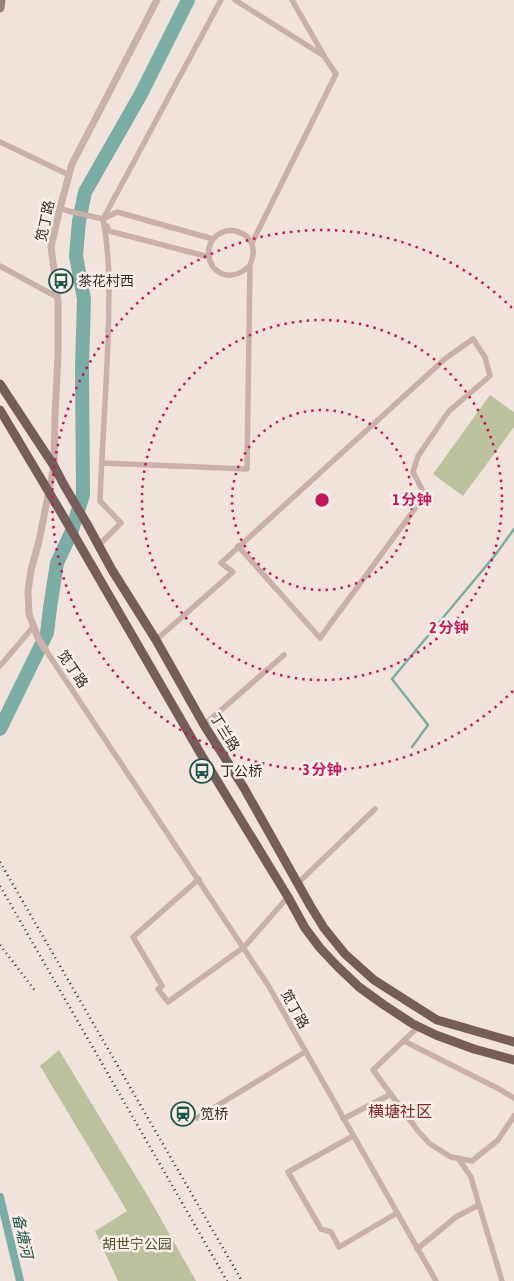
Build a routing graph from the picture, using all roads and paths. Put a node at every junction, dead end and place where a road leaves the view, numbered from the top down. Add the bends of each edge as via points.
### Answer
1 (1, 0) edge
2 (157, 0) edge
3 (221, 0) edge
4 (235, 0) edge
5 (292, 0) edge
6 (0, 8) edge
7 (324, 56) junction
8 (0, 142) edge
9 (69, 175) junction
10 (60, 208) junction
11 (103, 220) junction
12 (213, 239) junction
13 (252, 243) junction
14 (209, 257) junction
15 (250, 265) junction
16 (0, 266) edge
17 (57, 296) junction
18 (0, 384) edge
19 (0, 410) edge
20 (102, 463) junction
21 (54, 466) junction
22 (49, 493) junction
23 (99, 545) junction
24 (238, 546) junction
25 (33, 627) junction
26 (156, 640) junction
27 (45, 649) joint
28 (284, 655) dead end
29 (0, 666) edge
30 (204, 725) junction
31 (375, 809) dead end
32 (199, 879) junction
33 (298, 883) junction
34 (288, 898) junction
35 (244, 947) junction
36 (418, 1027) junction
37 (404, 1041) junction
38 (514, 1042) edge
39 (305, 1052) junction
40 (514, 1060) edge
41 (391, 1094) junction
42 (514, 1098) edge
43 (514, 1116) edge
44 (197, 1118) dead end
45 (343, 1119) junction
46 (353, 1136) junction
47 (458, 1158) junction
48 (479, 1205) junction
49 (397, 1213) junction
50 (417, 1249) junction
51 (436, 1281) edge
52 (502, 1281) edge

1 - 6 main road
2 - 9 street, 笕丁路
3 - 11 street
4 - 7 street
5 - 7 street
7 - 13 street via 336,74
8 - 9 street
9 - 10 street, 笕丁路
10 - 11 street
10 - 17 street, 笕丁路 via 51,247
11 - 12 street via 117,212
11 - 14 street via 109,231
11 - 20 street via 108,244 109,302
12 - 13 street via 234,230
12 - 14 street
13 - 15 street via 254,250
14 - 15 street via 216,270 231,276 245,271
15 - 20 street via 246,469
16 - 17 street
17 - 21 street, 笕丁路
18 - 21 main road, 丁兰路
19 - 22 main road
20 - 23 street via 100,501 121,523
21 - 22 street, 笕丁路
21 - 23 main road, 丁兰路
22 - 25 street, 笕丁路 via 28,591
22 - 34 main road
23 - 26 main road, 丁兰路
24 - 24 street via 446,358 473,339 485,357 490,376 449,411 418,456 413,472 425,495 320,638
24 - 26 street via 220,563 233,572
25 - 27 street, 笕丁路
25 - 29 street
26 - 30 main road, 丁兰路
27 - 32 street, 笕丁路
28 - 30 street
30 - 33 main road, 丁兰路
31 - 33 street
32 - 35 street, 笕丁路
32 - 35 street via 133,937 162,986 158,989 168,1002
33 - 38 main road, 丁兰路 via 324,928 345,954 374,980 437,1020
34 - 35 street
34 - 36 main road via 305,928 337,966 359,987
35 - 39 street, 笕丁路
36 - 37 street
36 - 40 main road via 474,1050
37 - 41 street via 373,1070
37 - 42 street
39 - 44 street
39 - 45 street, 笕丁路
41 - 45 street
41 - 47 street via 430,1144
43 - 47 street via 498,1140 472,1161
45 - 46 street, 笕丁路
46 - 49 street, 笕丁路
46 - 49 street via 288,1172 321,1229 331,1232 339,1246
47 - 48 street via 471,1177
48 - 50 street via 456,1217
48 - 52 street
49 - 50 street, 笕丁路
50 - 51 street, 笕丁路

